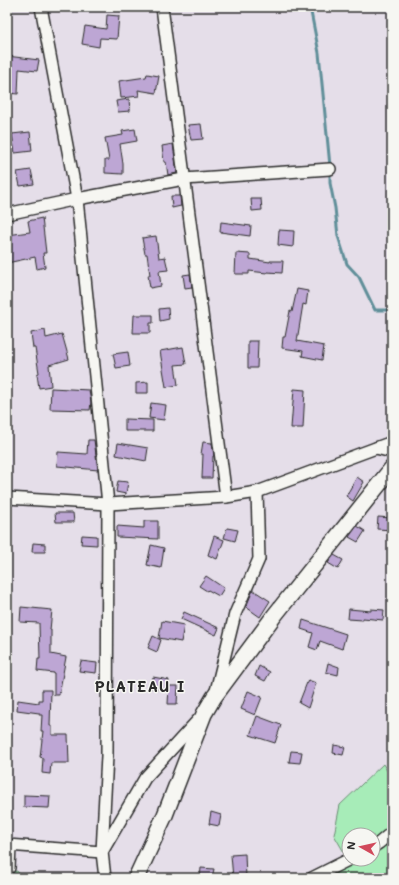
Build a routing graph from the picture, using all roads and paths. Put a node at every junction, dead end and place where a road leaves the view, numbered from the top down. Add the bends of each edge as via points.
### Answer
1 (41, 7) edge
2 (162, 7) edge
3 (330, 169) dead end
4 (184, 179) junction
5 (77, 199) junction
6 (7, 214) edge
7 (392, 442) edge
8 (376, 448) junction
9 (392, 452) edge
10 (392, 468) edge
11 (257, 492) junction
12 (226, 497) junction
13 (7, 498) edge
14 (108, 504) junction
15 (214, 697) junction
16 (204, 714) junction
17 (392, 832) edge
18 (381, 841) edge
19 (9, 845) edge
20 (102, 852) junction
21 (341, 864) edge
22 (7, 868) edge
23 (105, 878) edge
24 (136, 878) edge
25 (312, 878) edge

1 - 5 street
2 - 4 street
3 - 4 street
4 - 5 street
4 - 12 street
5 - 6 street
5 - 14 street
7 - 8 street
8 - 9 street
8 - 11 street
10 - 15 street via 274,616
11 - 12 street
11 - 15 street via 259,559 234,614
12 - 14 street
13 - 14 street
14 - 20 street via 106,756
15 - 16 street
16 - 20 street via 145,778
16 - 24 street via 165,815
17 - 18 street
19 - 20 street
19 - 22 street
20 - 23 street
21 - 25 street

